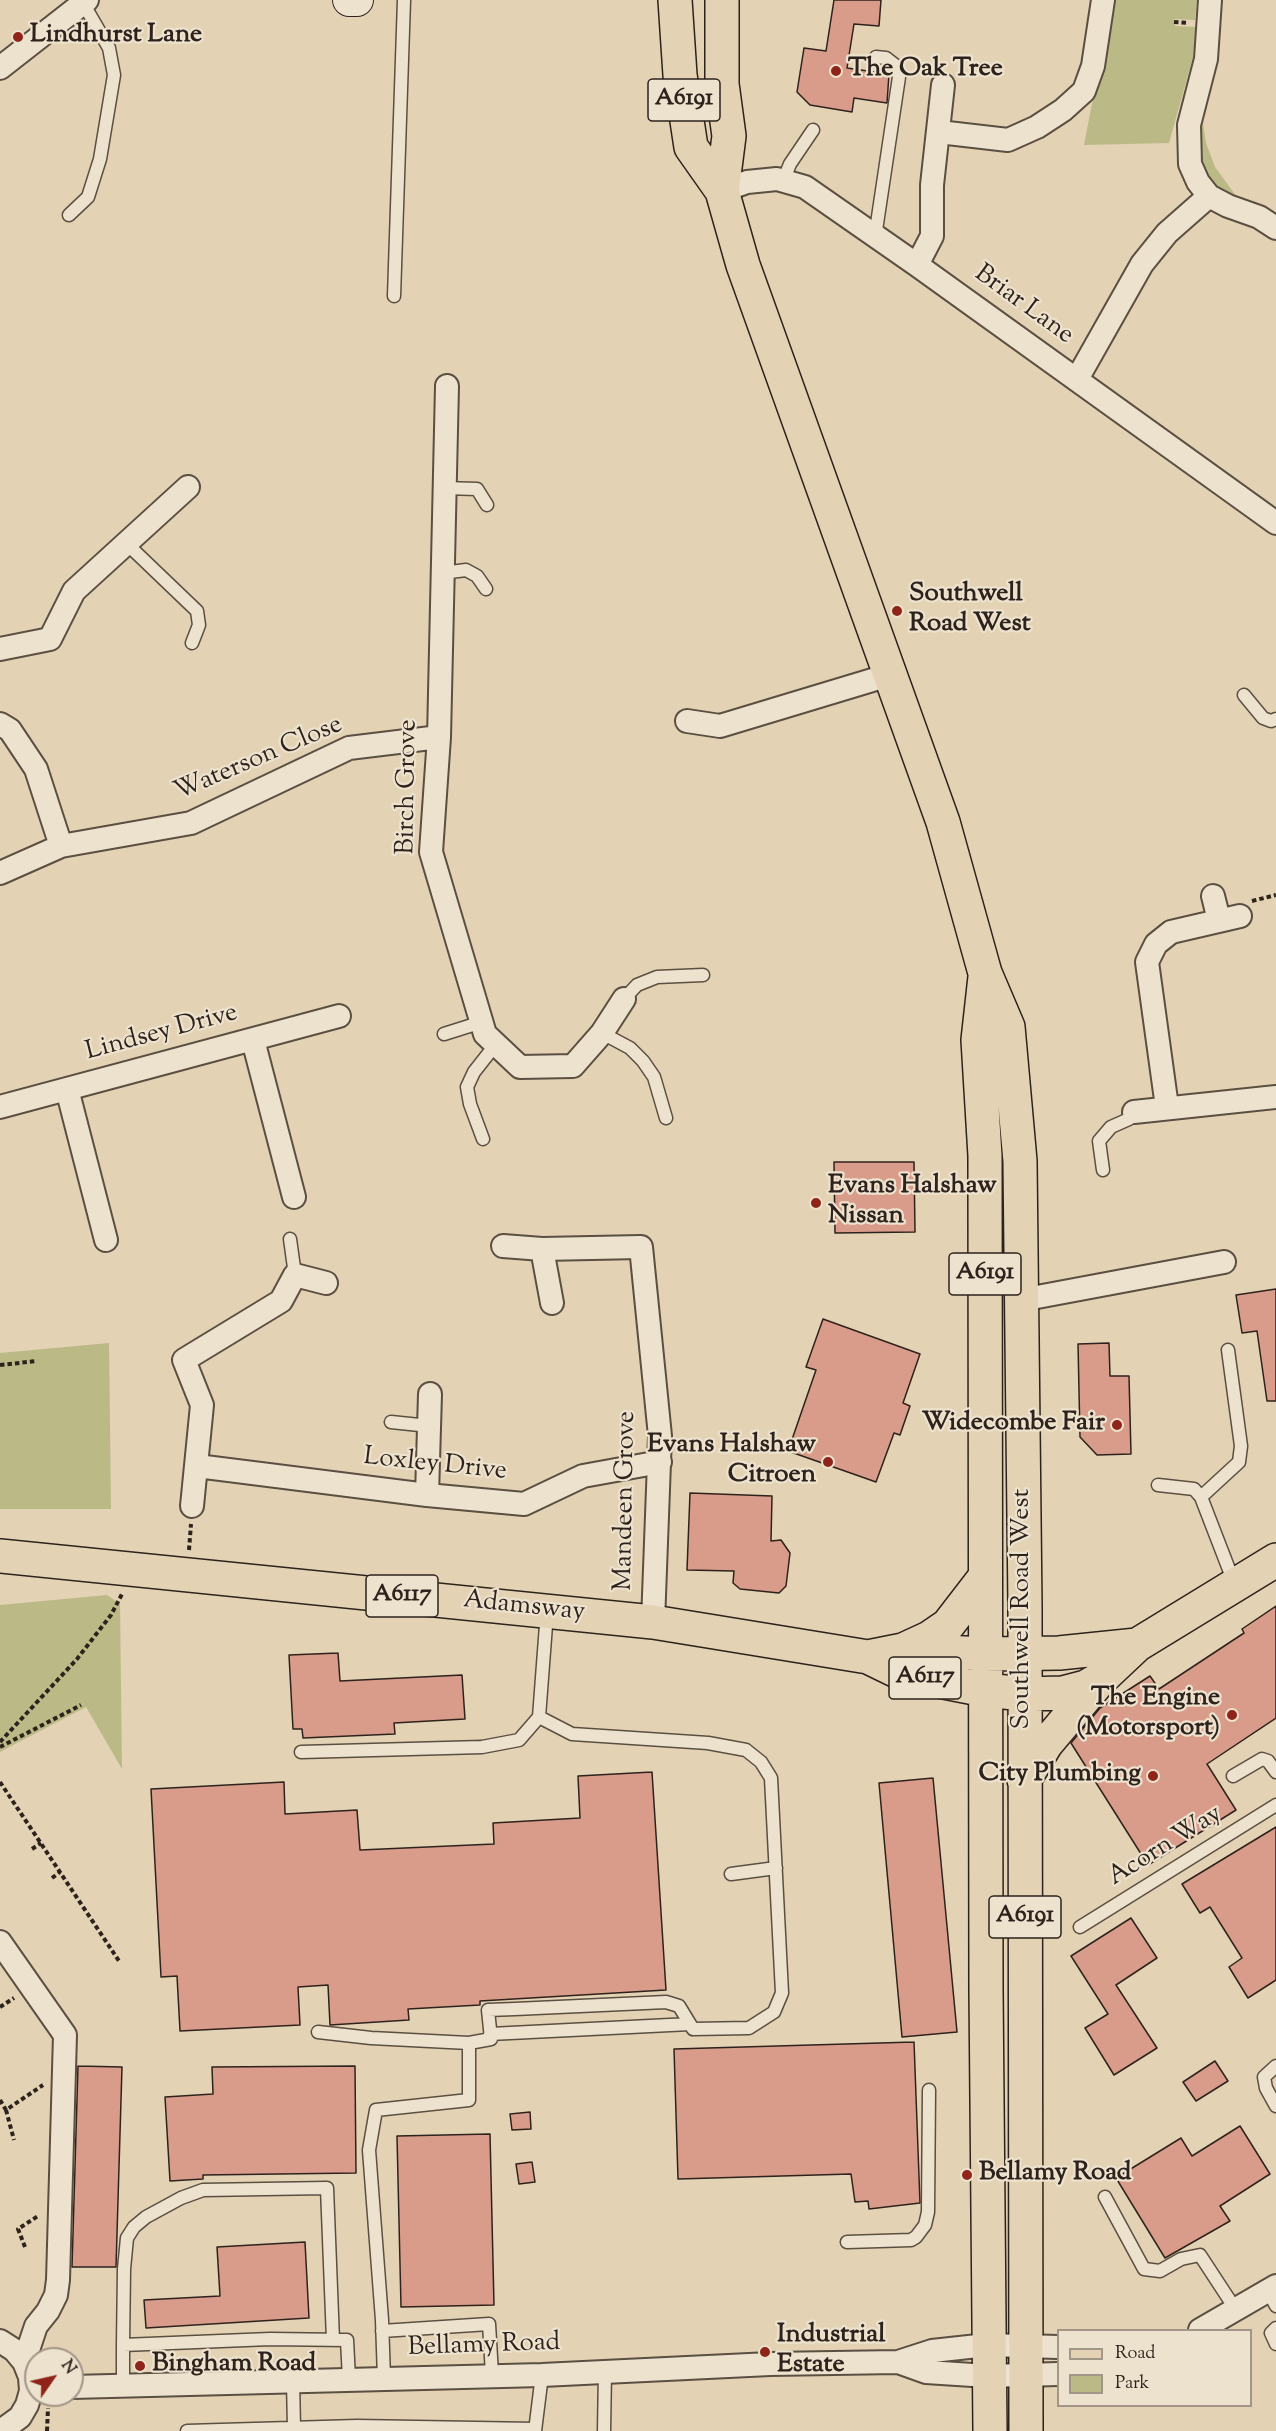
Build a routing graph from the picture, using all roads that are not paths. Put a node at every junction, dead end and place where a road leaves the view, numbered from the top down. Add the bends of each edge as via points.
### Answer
1 (349, 0) edge
2 (357, 0) edge
3 (404, 0) edge
4 (675, 0) edge
5 (722, 0) edge
6 (1104, 0) edge
7 (1210, 0) edge
8 (85, 1) edge
9 (876, 57) dead end
10 (0, 68) edge
11 (943, 85) dead end
12 (813, 130) dead end
13 (939, 132) junction
14 (784, 179) junction
15 (722, 191) junction
16 (1209, 196) junction
17 (69, 215) dead end
18 (1276, 228) edge
19 (875, 237) junction
20 (917, 265) junction
21 (394, 296) dead end
22 (1077, 379) junction
23 (447, 386) dead end
24 (188, 488) dead end
25 (444, 488) junction
26 (487, 505) dead end
27 (1276, 523) edge
28 (126, 543) junction
29 (442, 573) junction
30 (486, 589) dead end
31 (192, 643) dead end
32 (0, 649) edge
33 (889, 675) junction
34 (1244, 695) dead end
35 (1276, 719) edge
36 (687, 721) dead end
37 (0, 724) edge
38 (439, 736) junction
39 (61, 846) junction
40 (0, 873) edge
41 (1213, 896) dead end
42 (985, 973) junction
43 (703, 975) dead end
44 (624, 999) joint
45 (339, 1016) dead end
46 (482, 1022) junction
47 (602, 1033) junction
48 (444, 1034) dead end
49 (254, 1040) junction
50 (496, 1044) junction
51 (67, 1089) junction
52 (1276, 1097) edge
53 (0, 1107) edge
54 (1167, 1107) junction
55 (1134, 1112) joint
56 (666, 1118) dead end
57 (483, 1139) dead end
58 (1103, 1170) dead end
59 (294, 1197) dead end
60 (290, 1239) dead end
61 (106, 1240) dead end
62 (503, 1246) dead end
63 (542, 1249) junction
64 (1224, 1262) dead end
65 (295, 1275) junction
66 (326, 1283) dead end
67 (1021, 1300) junction
68 (552, 1303) dead end
69 (1228, 1350) dead end
70 (430, 1394) dead end
71 (391, 1422) dead end
72 (429, 1426) junction
73 (660, 1462) junction
74 (197, 1466) junction
75 (1158, 1485) dead end
76 (427, 1495) junction
77 (1201, 1497) junction
78 (192, 1506) road end
79 (0, 1556) edge
80 (1276, 1560) edge
81 (985, 1577) junction
82 (1235, 1586) junction
83 (547, 1611) junction
84 (653, 1622) junction
85 (1137, 1645) junction
86 (903, 1650) junction
87 (1005, 1653) junction
88 (867, 1657) junction
89 (1103, 1677) junction
90 (1005, 1692) junction
91 (539, 1717) junction
92 (302, 1752) dead end
93 (1276, 1772) edge
94 (1233, 1776) dead end
95 (1024, 1780) junction
96 (1276, 1806) edge
97 (776, 1868) junction
98 (731, 1874) dead end
99 (1080, 1927) dead end
100 (0, 1942) edge
101 (690, 2025) junction
102 (318, 2032) dead end
103 (490, 2034) junction
104 (468, 2043) junction
105 (1276, 2066) edge
106 (929, 2090) dead end
107 (1276, 2106) edge
108 (1105, 2197) dead end
109 (847, 2242) dead end
110 (1273, 2294) edge
111 (1236, 2310) junction
112 (36, 2326) junction
113 (1276, 2328) edge
114 (1203, 2329) edge
115 (382, 2331) junction
116 (0, 2339) edge
117 (333, 2340) junction
118 (1276, 2344) edge
119 (123, 2345) junction
120 (33, 2347) edge
121 (988, 2361) junction
122 (1043, 2361) edge
123 (24, 2362) edge
124 (898, 2362) junction
125 (605, 2371) junction
126 (492, 2374) junction
127 (542, 2375) junction
128 (384, 2378) junction
129 (349, 2379) junction
130 (293, 2380) junction
131 (123, 2385) junction
132 (84, 2387) edge
133 (32, 2407) edge
134 (294, 2428) junction
135 (7, 2430) edge
136 (535, 2430) edge
137 (187, 2431) edge
138 (604, 2431) edge
139 (990, 2431) edge
140 (1026, 2431) edge

1 - 2 street
3 - 21 lane
4 - 15 main road, Southwell Road West / A6191 via 680,75 691,147
5 - 15 main road, Southwell Road West / A6191 via 722,84 729,136
6 - 13 street via 1093,66 1083,91 1063,110 1037,128 1008,140
7 - 16 street via 1206,59 1187,141 1190,164
8 - 10 street
8 - 17 lane via 109,48 114,75 100,159 88,197
9 - 19 lane via 895,65 899,77
11 - 13 street
12 - 14 lane
13 - 20 street via 932,185 932,236
14 - 15 street, Briar Lane via 761,179
14 - 19 street, Briar Lane via 805,187
15 - 33 main road, Southwell Road West / A6191 via 743,265
16 - 18 street
16 - 22 street via 1167,233 1142,264
19 - 20 street, Briar Lane
20 - 22 street, Briar Lane
22 - 27 street, Briar Lane
23 - 25 street, Birch Grove
24 - 28 street
25 - 26 lane via 477,489
25 - 29 street, Birch Grove
28 - 31 lane via 197,611 199,625
28 - 32 street via 74,591 50,639
29 - 30 lane via 466,570 477,576
29 - 38 street, Birch Grove
33 - 36 street via 720,726
33 - 42 main road, Southwell Road West / A6191 via 943,822
34 - 35 lane via 1263,718
37 - 39 street via 10,730 36,769
38 - 39 street, Waterson Close via 349,748 191,823
38 - 46 street, Birch Grove via 431,852
39 - 40 street, Waterson Close
41 - 54 street via 1229,918 1171,932 1156,944 1147,962
42 - 67 main road, Southwell Road West / A6191 via 1008,1027 1020,1161
42 - 81 main road, Southwell Road West / A6191 via 978,1040 985,1156
43 - 44 lane via 657,976 637,985
44 - 47 street, Birch Grove
45 - 49 street, Lindsey Drive
46 - 48 lane
46 - 50 street, Birch Grove via 485,1034
47 - 50 street, Birch Grove via 573,1066 520,1067
47 - 56 lane via 630,1048 643,1061 654,1077
49 - 51 street, Lindsey Drive
49 - 59 street
50 - 57 lane via 467,1087
51 - 53 street, Lindsey Drive
51 - 61 street
52 - 54 street
54 - 55 street
55 - 58 lane via 1129,1119 1111,1127 1099,1141
60 - 65 lane
62 - 63 street
63 - 68 street
63 - 73 street, Mandeen Grove via 641,1247
64 - 67 street
65 - 66 street
65 - 74 street via 281,1301 184,1360 202,1405
67 - 87 main road, Southwell Road West / A6191 via 1023,1468
69 - 77 lane via 1241,1446 1239,1462
70 - 72 street
71 - 72 lane
72 - 76 street
73 - 76 street, Loxley Drive via 583,1476 524,1504
73 - 84 street, Mandeen Grove
74 - 76 street, Loxley Drive
74 - 78 street
75 - 77 lane via 1194,1489
77 - 82 lane
79 - 83 main road, Adamsway / A6117
80 - 82 main road, A6117
81 - 86 main road via 948,1625
81 - 87 main road, Southwell Road West / A6191
82 - 85 main road, A6117
83 - 84 main road, Adamsway / A6117
83 - 91 lane
84 - 88 main road, Adamsway / A6117
85 - 87 main road, A6117 via 1059,1653
85 - 89 main road, A6117
86 - 87 main road, Adamsway / A6117
86 - 88 main road, Adamsway / A6117
87 - 90 main road
88 - 90 main road, Adamsway / A6117 via 903,1674
89 - 90 main road, A6117 via 1072,1692
89 - 95 main road via 1046,1744
90 - 95 main road, Southwell Road West / A6191
90 - 121 main road, Southwell Road West / A6191 via 987,1905
91 - 92 lane via 519,1740 482,1747
91 - 97 lane via 572,1734 708,1743 746,1750 761,1762 771,1778
93 - 94 lane via 1262,1759
95 - 122 main road, Southwell Road West / A6191
96 - 99 lane, Acorn Way
97 - 98 lane
97 - 101 lane via 782,1993 774,2012 749,2028 693,2029
100 - 112 street via 64,2035 58,2280 48,2311
101 - 103 lane
101 - 103 lane via 679,2006 666,2001 488,2010
102 - 104 lane
103 - 104 lane via 491,2039
104 - 115 lane via 469,2100 376,2110 369,2150
105 - 107 lane via 1264,2077
106 - 109 lane via 925,2225 911,2240
108 - 111 lane via 1144,2268 1160,2271 1181,2259 1200,2255
110 - 111 street
111 - 114 street
112 - 116 street
112 - 120 street
113 - 118 lane via 1271,2333
115 - 126 lane via 489,2324
115 - 128 lane
116 - 123 street
117 - 119 lane
117 - 119 lane via 327,2188 203,2190 146,2217 127,2238
117 - 129 lane via 346,2340
119 - 131 lane
121 - 122 street
121 - 122 street
121 - 124 street, Bellamy Road via 932,2351
121 - 124 street, Bellamy Road via 927,2372
121 - 139 main road, Southwell Road West / A6191
122 - 140 main road, Southwell Road West / A6191
124 - 125 street, Bellamy Road
125 - 127 street, Bellamy Road
125 - 138 lane
126 - 127 street, Bellamy Road
126 - 128 street, Bellamy Road
127 - 136 lane
128 - 129 street, Bellamy Road
129 - 130 street, Bellamy Road
130 - 131 street, Bellamy Road
130 - 134 lane
131 - 132 street, Bellamy Road
133 - 135 street
134 - 136 lane
134 - 137 lane

